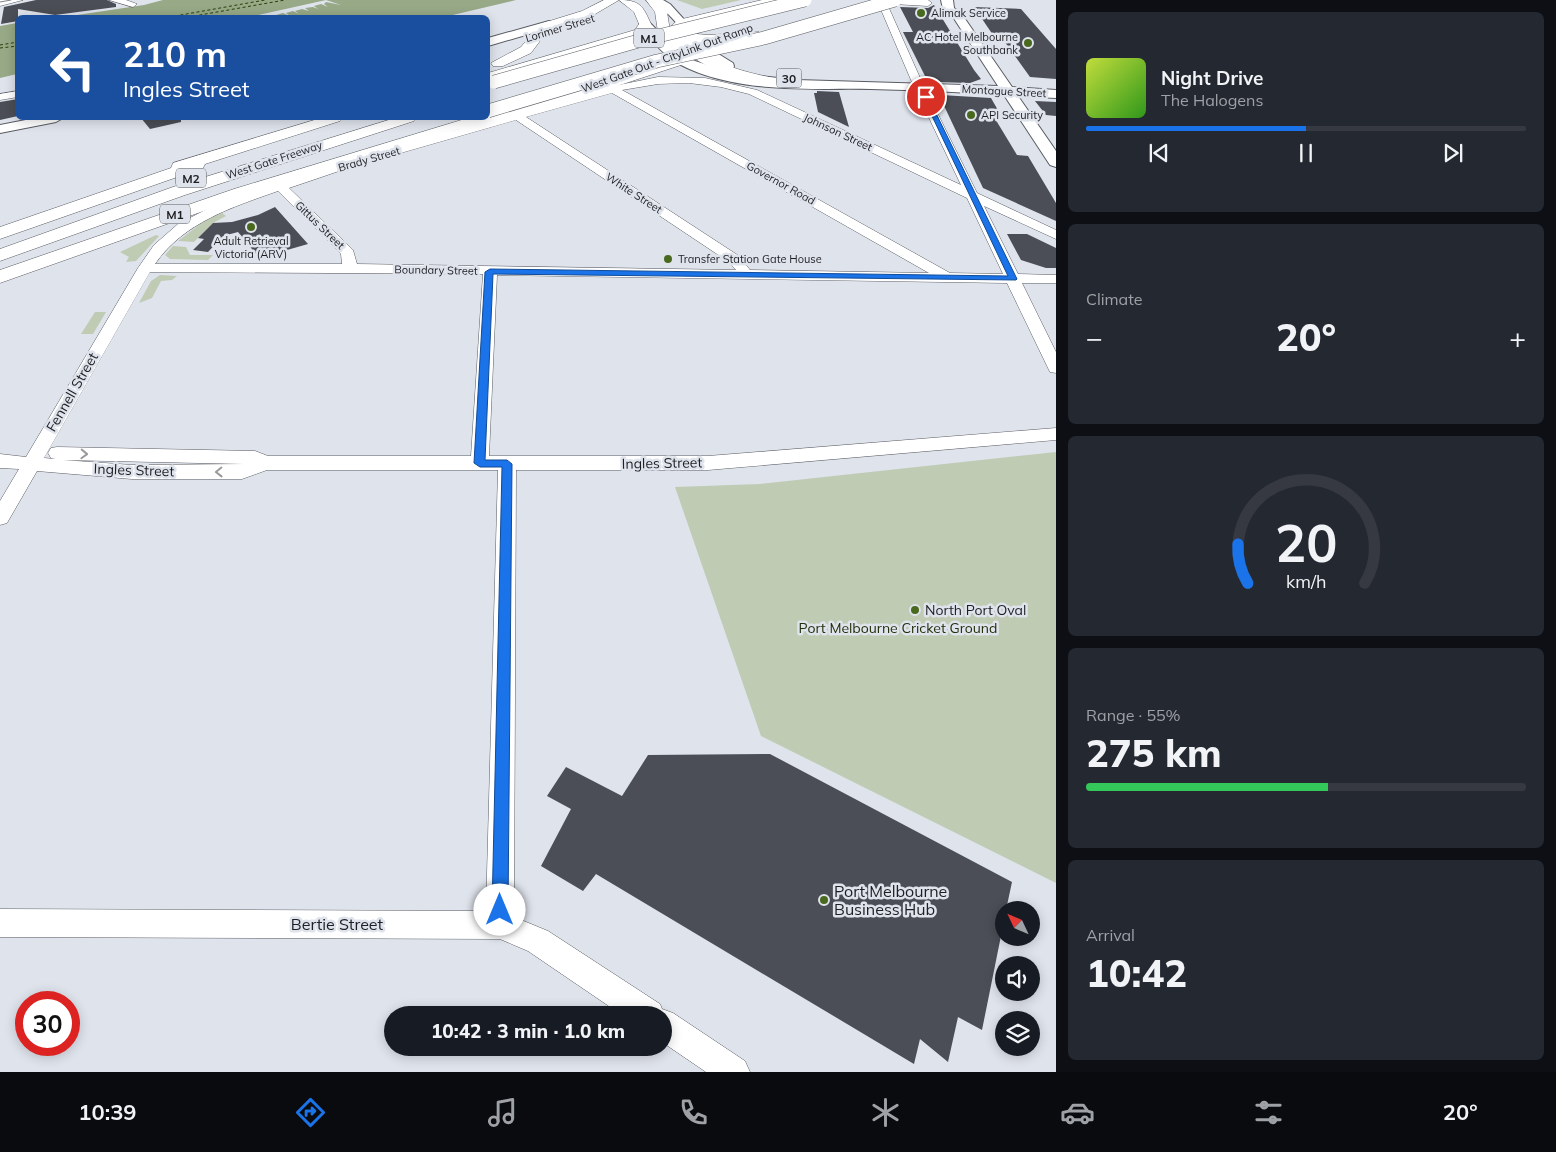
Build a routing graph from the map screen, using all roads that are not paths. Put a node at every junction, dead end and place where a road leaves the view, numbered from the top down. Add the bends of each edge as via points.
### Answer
1 (19, 0) edge
2 (112, 0) edge
3 (596, 0) edge
4 (613, 0) edge
5 (627, 0) edge
6 (654, 0) edge
7 (661, 0) edge
8 (777, 0) edge
9 (805, 0) edge
10 (888, 0) edge
11 (947, 0) edge
12 (959, 0) edge
13 (0, 3) edge
14 (928, 3) dead end
15 (133, 4) dead end
16 (749, 4) edge
17 (604, 13) junction
18 (957, 15) junction
19 (563, 21) junction
20 (643, 21) junction
21 (682, 23) junction
22 (549, 25) junction
23 (759, 34) junction
24 (537, 35) junction
25 (675, 41) junction
26 (490, 46) edge
27 (563, 52) junction
28 (514, 57) junction
29 (713, 58) junction
30 (682, 60) junction
31 (490, 65) edge
32 (616, 66) junction
33 (667, 69) junction
34 (714, 77) joint
35 (490, 79) edge
36 (490, 79) edge
37 (490, 80) edge
38 (772, 82) junction
39 (862, 84) junction
40 (920, 87) junction
41 (613, 89) junction
42 (1010, 91) junction
43 (15, 94) edge
44 (1056, 94) edge
45 (0, 97) edge
46 (490, 103) edge
47 (490, 110) edge
48 (490, 115) edge
49 (518, 117) junction
50 (25, 120) edge
51 (46, 120) edge
52 (338, 120) edge
53 (339, 120) edge
54 (364, 120) edge
55 (380, 120) edge
56 (403, 120) edge
57 (432, 120) edge
58 (455, 120) edge
59 (476, 120) edge
60 (489, 120) edge
61 (490, 120) edge
62 (0, 125) edge
63 (0, 129) edge
64 (350, 156) junction
65 (1056, 162) edge
66 (287, 167) junction
67 (280, 186) junction
68 (179, 191) junction
69 (972, 195) junction
70 (0, 228) edge
71 (0, 233) edge
72 (1055, 234) edge
73 (0, 239) edge
74 (0, 246) edge
75 (0, 255) edge
76 (0, 266) edge
77 (145, 268) junction
78 (350, 268) junction
79 (490, 272) junction
80 (0, 273) edge
81 (745, 274) junction
82 (0, 277) edge
83 (949, 278) junction
84 (1013, 279) junction
85 (1056, 279) edge
86 (1056, 368) edge
87 (1056, 434) edge
88 (1, 456) edge
89 (34, 458) junction
90 (480, 463) junction
91 (507, 464) junction
92 (0, 518) edge
93 (0, 923) edge
94 (500, 924) junction
95 (636, 1006) edge
96 (672, 1031) edge
97 (734, 1072) edge

1 - 13 street
2 - 15 street
3 - 19 highway via 586,11
4 - 19 highway, Lorimer Street
5 - 17 highway, Lorimer Street
5 - 20 highway via 639,10
6 - 21 main road via 668,7
6 - 25 highway
7 - 16 highway via 701,11
8 - 16 highway
9 - 35 highway, M1, bridge
10 - 14 street
10 - 23 highway
10 - 40 street via 883,5
10 - 47 highway, bridge via 772,36 649,63
11 - 18 main road via 949,9
12 - 18 main road
16 - 21 highway
16 - 27 highway via 653,23
17 - 20 highway via 622,12
17 - 24 highway, Lorimer Street
18 - 42 main road
19 - 22 highway, Lorimer Street
20 - 25 highway
20 - 27 highway via 643,30 634,35
21 - 25 highway via 676,27
22 - 24 highway
22 - 26 main road, Lorimer Street
23 - 25 highway
23 - 29 highway via 720,50
24 - 26 main road, Lorimer Street
24 - 28 highway via 526,50
25 - 27 highway
25 - 29 highway
25 - 30 highway via 685,56
25 - 32 highway
25 - 38 highway via 718,68
26 - 28 highway via 515,47 518,54
27 - 36 highway
28 - 31 highway
29 - 39 main road, Montague Street / 30 via 758,74
30 - 33 highway
30 - 38 main road, Montague Street / 30 via 719,74
32 - 33 highway via 640,62
32 - 46 highway
33 - 34 highway
33 - 61 highway
34 - 38 main road
37 - 48 highway, West Gate Out - CityLink Out Ramp / M1, bridge via 629,52 820,6 559,96
38 - 39 main road, Montague Street / 30
39 - 40 main road, Montague Street / 30
40 - 42 main road, Montague Street / 30
40 - 69 street
41 - 49 street, Brady Street
41 - 69 street, Johnson Street via 673,79 735,86 777,102
41 - 83 street, Governor Road
42 - 44 main road, Montague Street / 30
42 - 65 main road
43 - 45 street
49 - 67 street, Brady Street
49 - 81 street, White Street via 734,259
50 - 62 main road
51 - 63 main road
52 - 70 highway, M2 via 113,188
53 - 71 highway via 121,190
54 - 73 highway, West Gate Freeway via 157,183
55 - 74 highway, M2 via 126,199
56 - 68 highway, West Gate Freeway / M1
57 - 68 highway
58 - 66 highway
59 - 64 highway, M1
60 - 64 highway
64 - 82 highway, M1
66 - 76 highway via 136,216
66 - 80 highway
67 - 77 street, Brady Street via 228,204 190,222 168,239
67 - 78 street, Gittus Street via 348,253
68 - 75 highway, West Gate Freeway / M1
69 - 72 street, Johnson Street
69 - 84 street
77 - 78 street, Boundary Street
77 - 89 street, Fennell Street
78 - 79 street, Boundary Street
79 - 81 street, Boundary Street
79 - 90 street
81 - 83 street, Boundary Street
83 - 84 street, Boundary Street
84 - 85 street, Boundary Street
84 - 86 street
87 - 91 street, Ingles Street via 708,463
88 - 89 street, Ingles Street
89 - 90 street, Ingles Street via 132,472 165,464 242,472 266,464
89 - 92 street, Fennell Street
90 - 91 street, Ingles Street
91 - 94 street
93 - 94 street, Bertie Street
94 - 95 street, Bertie Street via 538,941
96 - 97 street

